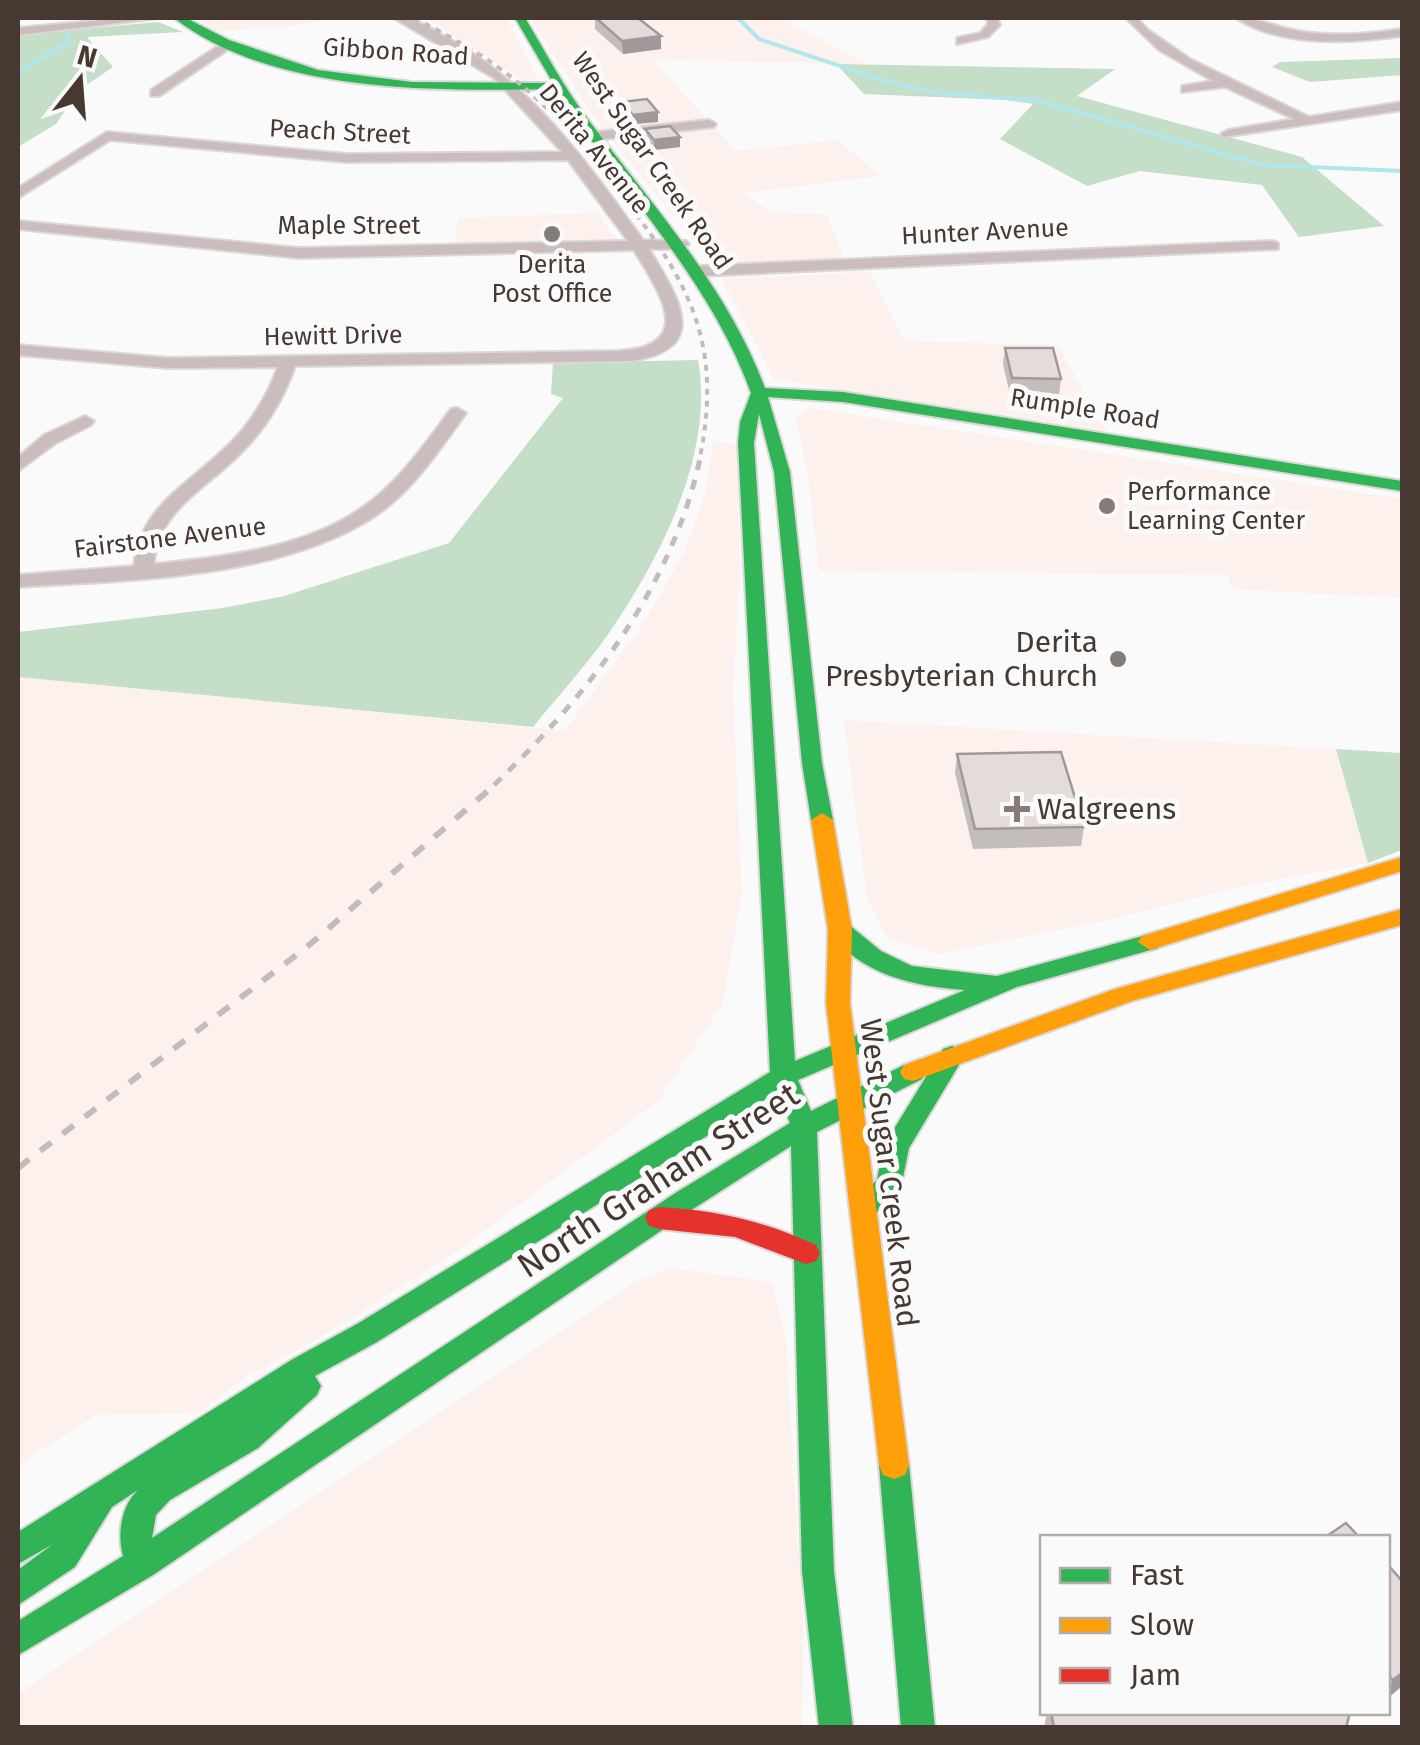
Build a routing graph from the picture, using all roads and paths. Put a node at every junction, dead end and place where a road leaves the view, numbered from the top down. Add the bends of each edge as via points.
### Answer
1 (152, 18) edge
2 (179, 18) edge
3 (400, 18) edge
4 (520, 18) edge
5 (992, 18) edge
6 (1132, 18) edge
7 (1242, 18) edge
8 (18, 32) edge
9 (1402, 33) edge
10 (961, 41) dead end
11 (227, 46) junction
12 (1232, 82) junction
13 (510, 86) junction
14 (562, 86) junction
15 (1186, 88) dead end
16 (155, 93) dead end
17 (1402, 106) edge
18 (1305, 120) junction
19 (709, 124) dead end
20 (1228, 134) dead end
21 (595, 136) junction
22 (571, 156) junction
23 (18, 194) edge
24 (18, 225) edge
25 (681, 244) junction
26 (1273, 246) dead end
27 (641, 248) junction
28 (699, 272) junction
29 (18, 350) edge
30 (650, 352) joint
31 (288, 362) junction
32 (759, 393) junction
33 (457, 413) dead end
34 (85, 421) dead end
35 (18, 466) edge
36 (1402, 486) edge
37 (754, 558) junction
38 (144, 568) junction
39 (18, 581) edge
40 (797, 619) junction
41 (1402, 864) edge
42 (1402, 917) edge
43 (840, 930) junction
44 (1009, 980) junction
45 (842, 1049) junction
46 (952, 1055) junction
47 (783, 1076) junction
48 (852, 1098) junction
49 (804, 1125) junction
50 (865, 1206) junction
51 (659, 1218) junction
52 (806, 1253) junction
53 (367, 1334) junction
54 (104, 1492) junction
55 (18, 1549) edge
56 (142, 1564) junction
57 (18, 1589) edge
58 (18, 1640) edge
59 (836, 1728) edge
60 (918, 1728) edge

1 - 8 street
2 - 11 main road, Gibbon Road
3 - 13 street, Derita Avenue
4 - 14 main road, West Sugar Creek Road
5 - 10 street via 990,31
6 - 12 street via 1164,48
7 - 9 street via 1314,38
11 - 13 main road, Gibbon Road via 338,78
11 - 16 street
12 - 15 street
12 - 18 street
13 - 14 main road, Gibbon Road
13 - 22 street, Derita Avenue
14 - 21 main road, West Sugar Creek Road
17 - 18 street
18 - 20 street
19 - 21 street
21 - 25 main road, West Sugar Creek Road
22 - 23 street, Peach Street via 346,158 106,136
22 - 27 street, Derita Avenue
24 - 27 street, Maple Street via 299,253
25 - 27 street, Maple Street
25 - 28 main road, West Sugar Creek Road
26 - 28 street, Hunter Avenue
27 - 30 street, Derita Avenue via 676,323 671,338
28 - 32 main road, West Sugar Creek Road
29 - 31 street, Hewitt Drive via 137,362
30 - 31 street, Hewitt Drive
31 - 38 street via 274,400 244,440 157,518
32 - 36 main road, Rumple Road via 844,397
32 - 37 main road via 746,443
32 - 40 main road, West Sugar Creek Road via 779,446
33 - 38 street, Fairstone Avenue via 408,476 358,519 272,552
34 - 35 street
37 - 40 main road via 783,571 786,602
37 - 47 main road
38 - 39 street, Fairstone Avenue
40 - 43 main road, West Sugar Creek Road
41 - 44 main road, North Graham Street
42 - 46 main road, North Graham Street via 1124,995
43 - 44 main road via 873,964 911,978
43 - 45 main road, West Sugar Creek Road
44 - 45 main road, North Graham Street
45 - 47 main road, North Graham Street
45 - 48 main road, West Sugar Creek Road
46 - 48 main road, North Graham Street
46 - 50 main road via 896,1146 890,1185
47 - 49 main road
47 - 53 main road, North Graham Street
48 - 49 main road, North Graham Street
48 - 50 main road, West Sugar Creek Road
49 - 51 main road, North Graham Street
49 - 52 main road
50 - 60 main road, West Sugar Creek Road
51 - 52 main road via 727,1221
51 - 56 main road, North Graham Street
52 - 59 main road via 818,1571
53 - 54 main road, North Graham Street
53 - 56 main road via 247,1438 159,1490 141,1508 135,1542
54 - 55 main road, North Graham Street
54 - 57 main road via 64,1556
56 - 58 main road, North Graham Street

